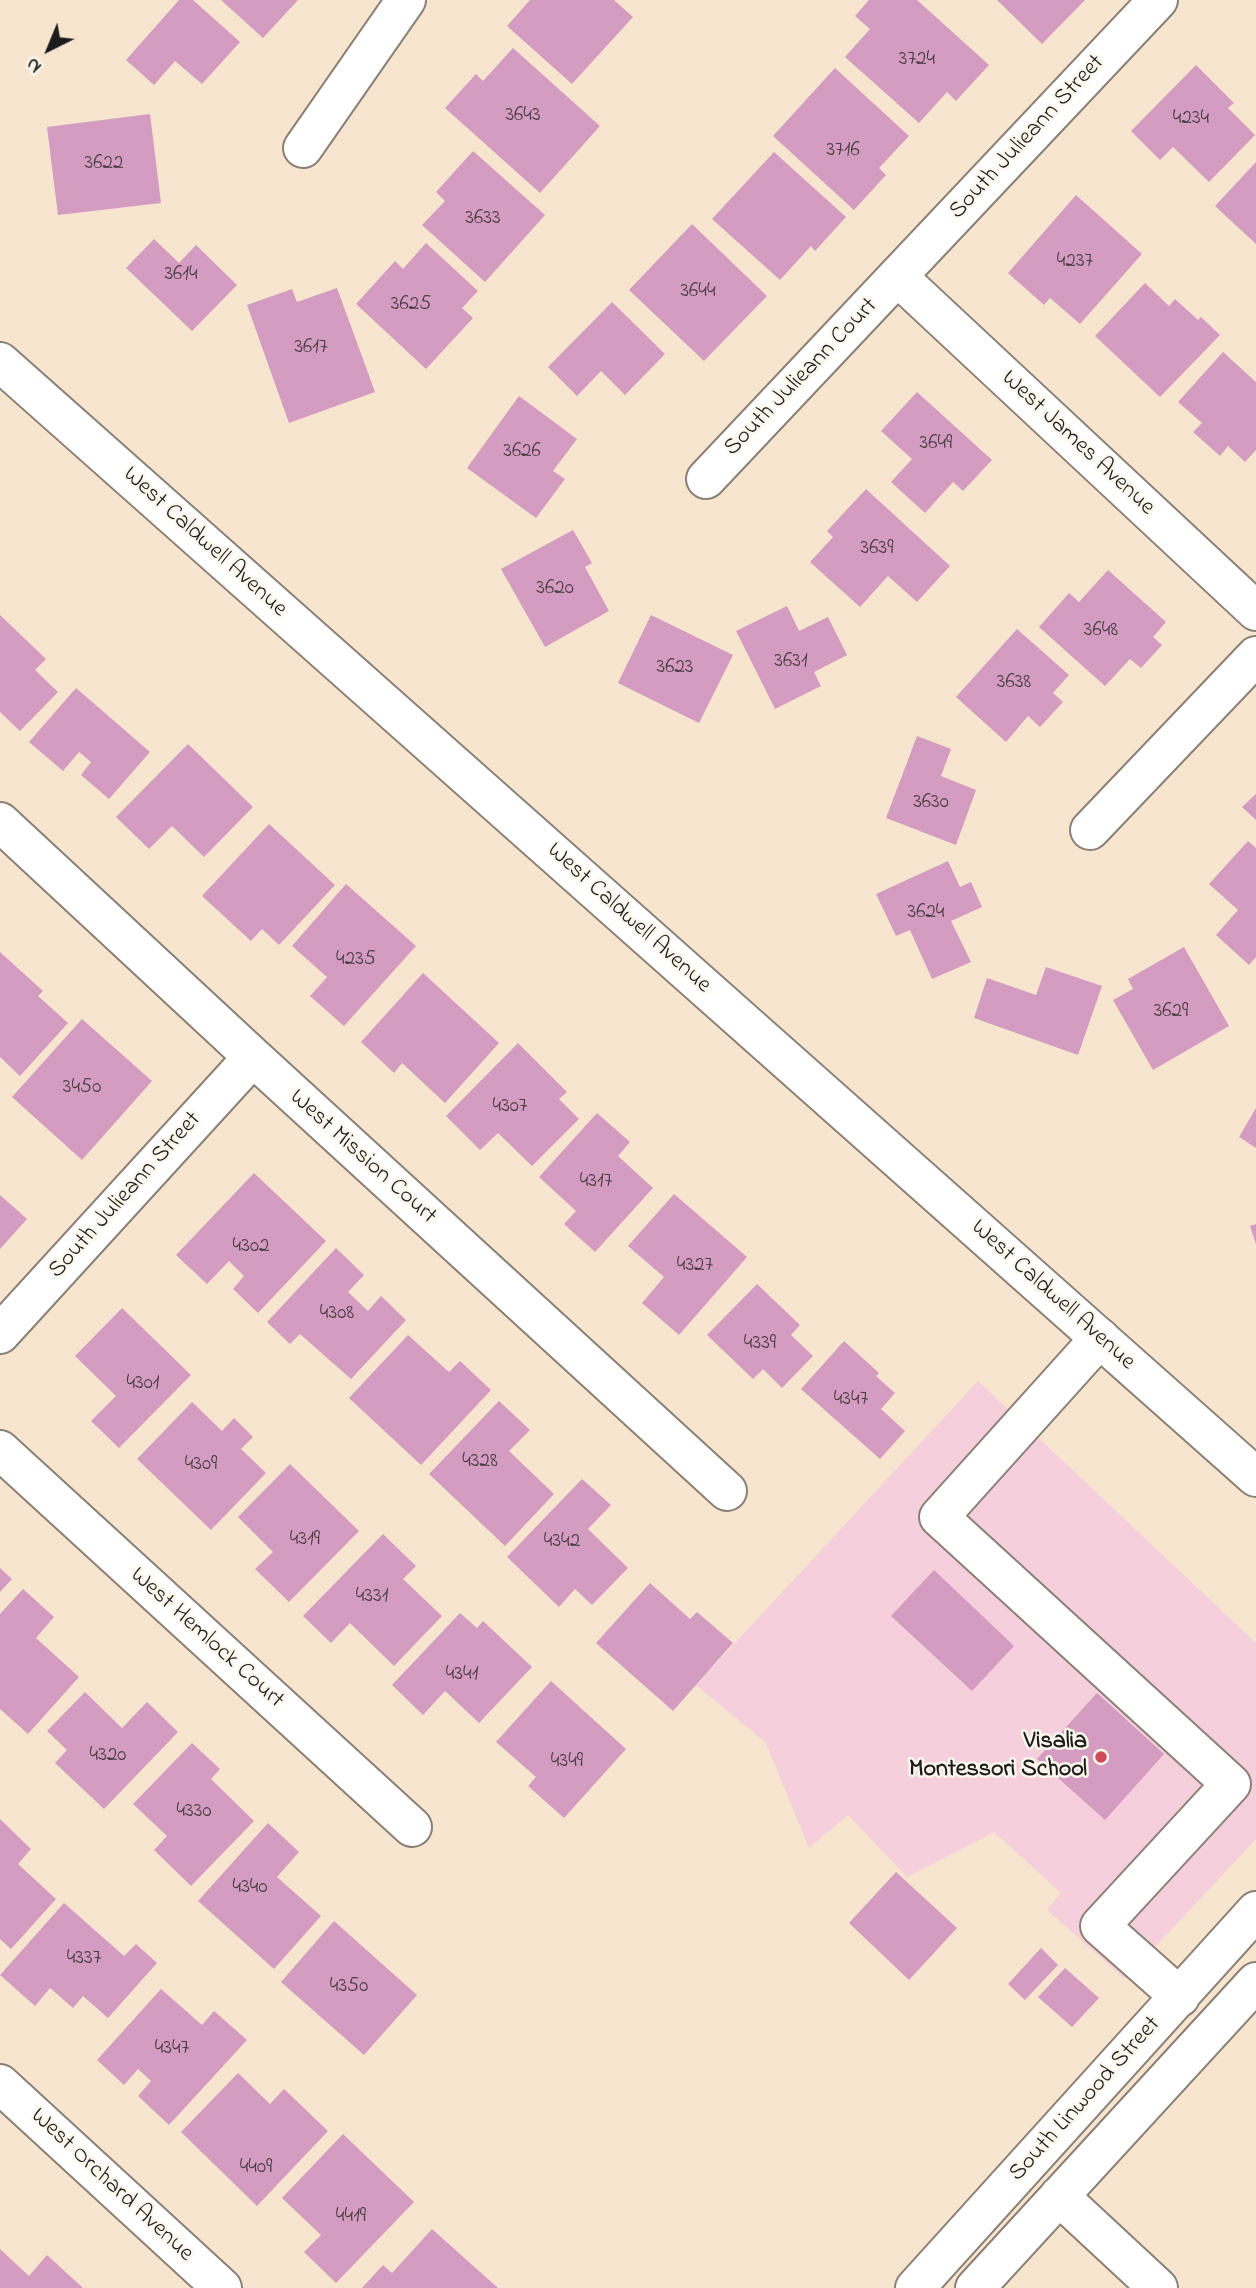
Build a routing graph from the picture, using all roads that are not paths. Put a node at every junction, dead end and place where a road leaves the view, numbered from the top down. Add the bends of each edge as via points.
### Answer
1 (406, 0) edge
2 (1158, 0) edge
3 (303, 148) dead end
4 (898, 277) junction
5 (0, 362) edge
6 (706, 479) dead end
7 (1256, 611) edge
8 (1256, 656) edge
9 (0, 822) edge
10 (1090, 830) dead end
11 (253, 1057) junction
12 (0, 1334) edge
13 (1100, 1338) junction
14 (0, 1450) edge
15 (1256, 1477) edge
16 (727, 1492) dead end
17 (412, 1827) dead end
18 (1256, 1911) edge
19 (1256, 1982) edge
20 (1180, 1997) junction
21 (0, 2084) edge
22 (1059, 2196) junction
23 (985, 2284) edge
24 (222, 2288) edge
25 (915, 2288) edge
26 (1158, 2288) edge

1 - 3 street
2 - 4 street, South Julieann Street
4 - 6 street, South Julieann Court
4 - 7 street, West James Avenue
5 - 13 street, West Caldwell Avenue
8 - 10 street
9 - 11 street, West Mission Court
11 - 12 street, South Julieann Street
11 - 16 street, West Mission Court
13 - 15 street, West Caldwell Avenue
13 - 20 street via 939,1517 1231,1784 1100,1926
14 - 17 street, West Hemlock Court
18 - 20 street, South Linwood Street
19 - 22 street, South Linwood Street
20 - 25 street, South Linwood Street
21 - 24 street, West Orchard Avenue
22 - 23 street, South Linwood Street
22 - 26 street

